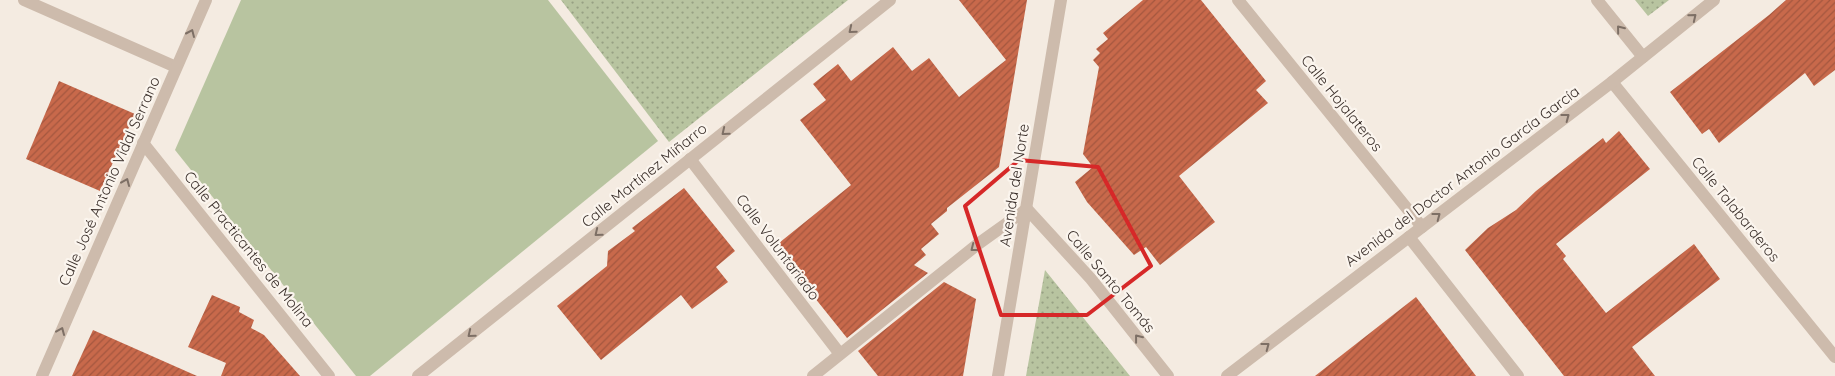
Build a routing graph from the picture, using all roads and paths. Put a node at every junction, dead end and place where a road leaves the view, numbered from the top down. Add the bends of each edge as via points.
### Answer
1 (24, 0) edge
2 (206, 0) edge
3 (890, 0) edge
4 (1061, 0) edge
5 (1238, 0) edge
6 (1597, 0) edge
7 (1714, 0) edge
8 (1643, 57) junction
9 (176, 68) junction
10 (1612, 82) junction
11 (143, 142) junction
12 (690, 159) junction
13 (1027, 209) junction
14 (1422, 227) junction
15 (1409, 237) junction
16 (840, 354) junction
17 (1835, 357) edge
18 (42, 376) edge
19 (329, 376) edge
20 (418, 376) edge
21 (813, 376) edge
22 (998, 376) edge
23 (1168, 376) edge
24 (1227, 376) edge
25 (1518, 376) edge

1 - 9 street
9 -> 2 street, Calle José Antonio Vidal Serrano
3 -> 12 street, Calle Martínez Miñarro
4 - 13 street, Avenida del Norte
5 - 14 street, Calle Hojalateros
8 -> 6 street
8 -> 7 street, Avenida del Doctor Antonio García García
8 - 10 street, Avenida del Doctor Antonio García García
9 - 11 street, Calle José Antonio Vidal Serrano
14 -> 10 street, Avenida del Doctor Antonio García García
10 - 17 street, Calle Talabarderos
18 -> 11 street, Calle José Antonio Vidal Serrano
11 - 19 street, Calle Practicantes de Molina
12 - 16 street, Calle Voluntariado
12 -> 20 street, Calle Martínez Miñarro
13 -> 16 street
13 - 22 street, Avenida del Norte
23 -> 13 street, Calle Santo Tomás via 1091,279
14 - 15 street, Avenida del Doctor Antonio García García
24 -> 15 street, Avenida del Doctor Antonio García García
15 - 25 street
16 - 21 street

